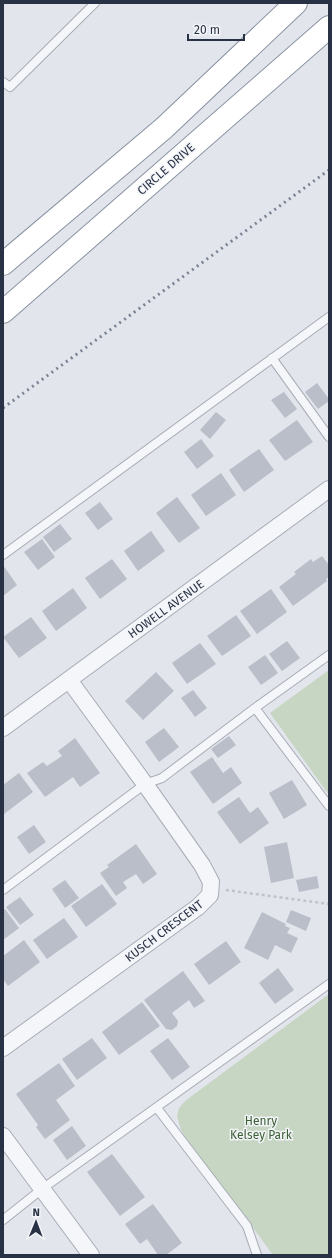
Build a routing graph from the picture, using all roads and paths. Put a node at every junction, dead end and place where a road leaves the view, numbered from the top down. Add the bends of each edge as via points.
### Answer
1 (95, 3) edge
2 (296, 3) edge
3 (329, 27) edge
4 (3, 82) edge
5 (3, 264) edge
6 (3, 312) edge
7 (329, 317) edge
8 (272, 358) junction
9 (329, 437) edge
10 (329, 489) edge
11 (3, 555) edge
12 (329, 655) edge
13 (69, 680) junction
14 (255, 708) junction
15 (3, 728) edge
16 (145, 784) junction
17 (329, 806) edge
18 (3, 890) edge
19 (225, 890) dead end
20 (329, 904) edge
21 (329, 984) edge
22 (3, 1048) edge
23 (157, 1108) junction
24 (3, 1136) edge
25 (42, 1189) junction
26 (3, 1220) edge
27 (91, 1255) edge
28 (257, 1255) edge

1 - 4 lane via 10,87
2 - 5 highway via 164,128
3 - 6 highway, CIRCLE DRIVE
7 - 8 lane
8 - 9 lane
8 - 11 lane
10 - 13 street, HOWELL AVENUE
12 - 14 lane
13 - 15 street, HOWELL AVENUE
13 - 16 street, KUSCH CRESCENT
14 - 16 lane via 162,778
14 - 17 lane
16 - 18 lane
16 - 22 street, KUSCH CRESCENT via 202,865 211,882 210,895 198,907
19 - 20 path
21 - 23 lane
23 - 25 lane
23 - 28 lane via 247,1226
24 - 25 street
25 - 26 lane
25 - 27 street

